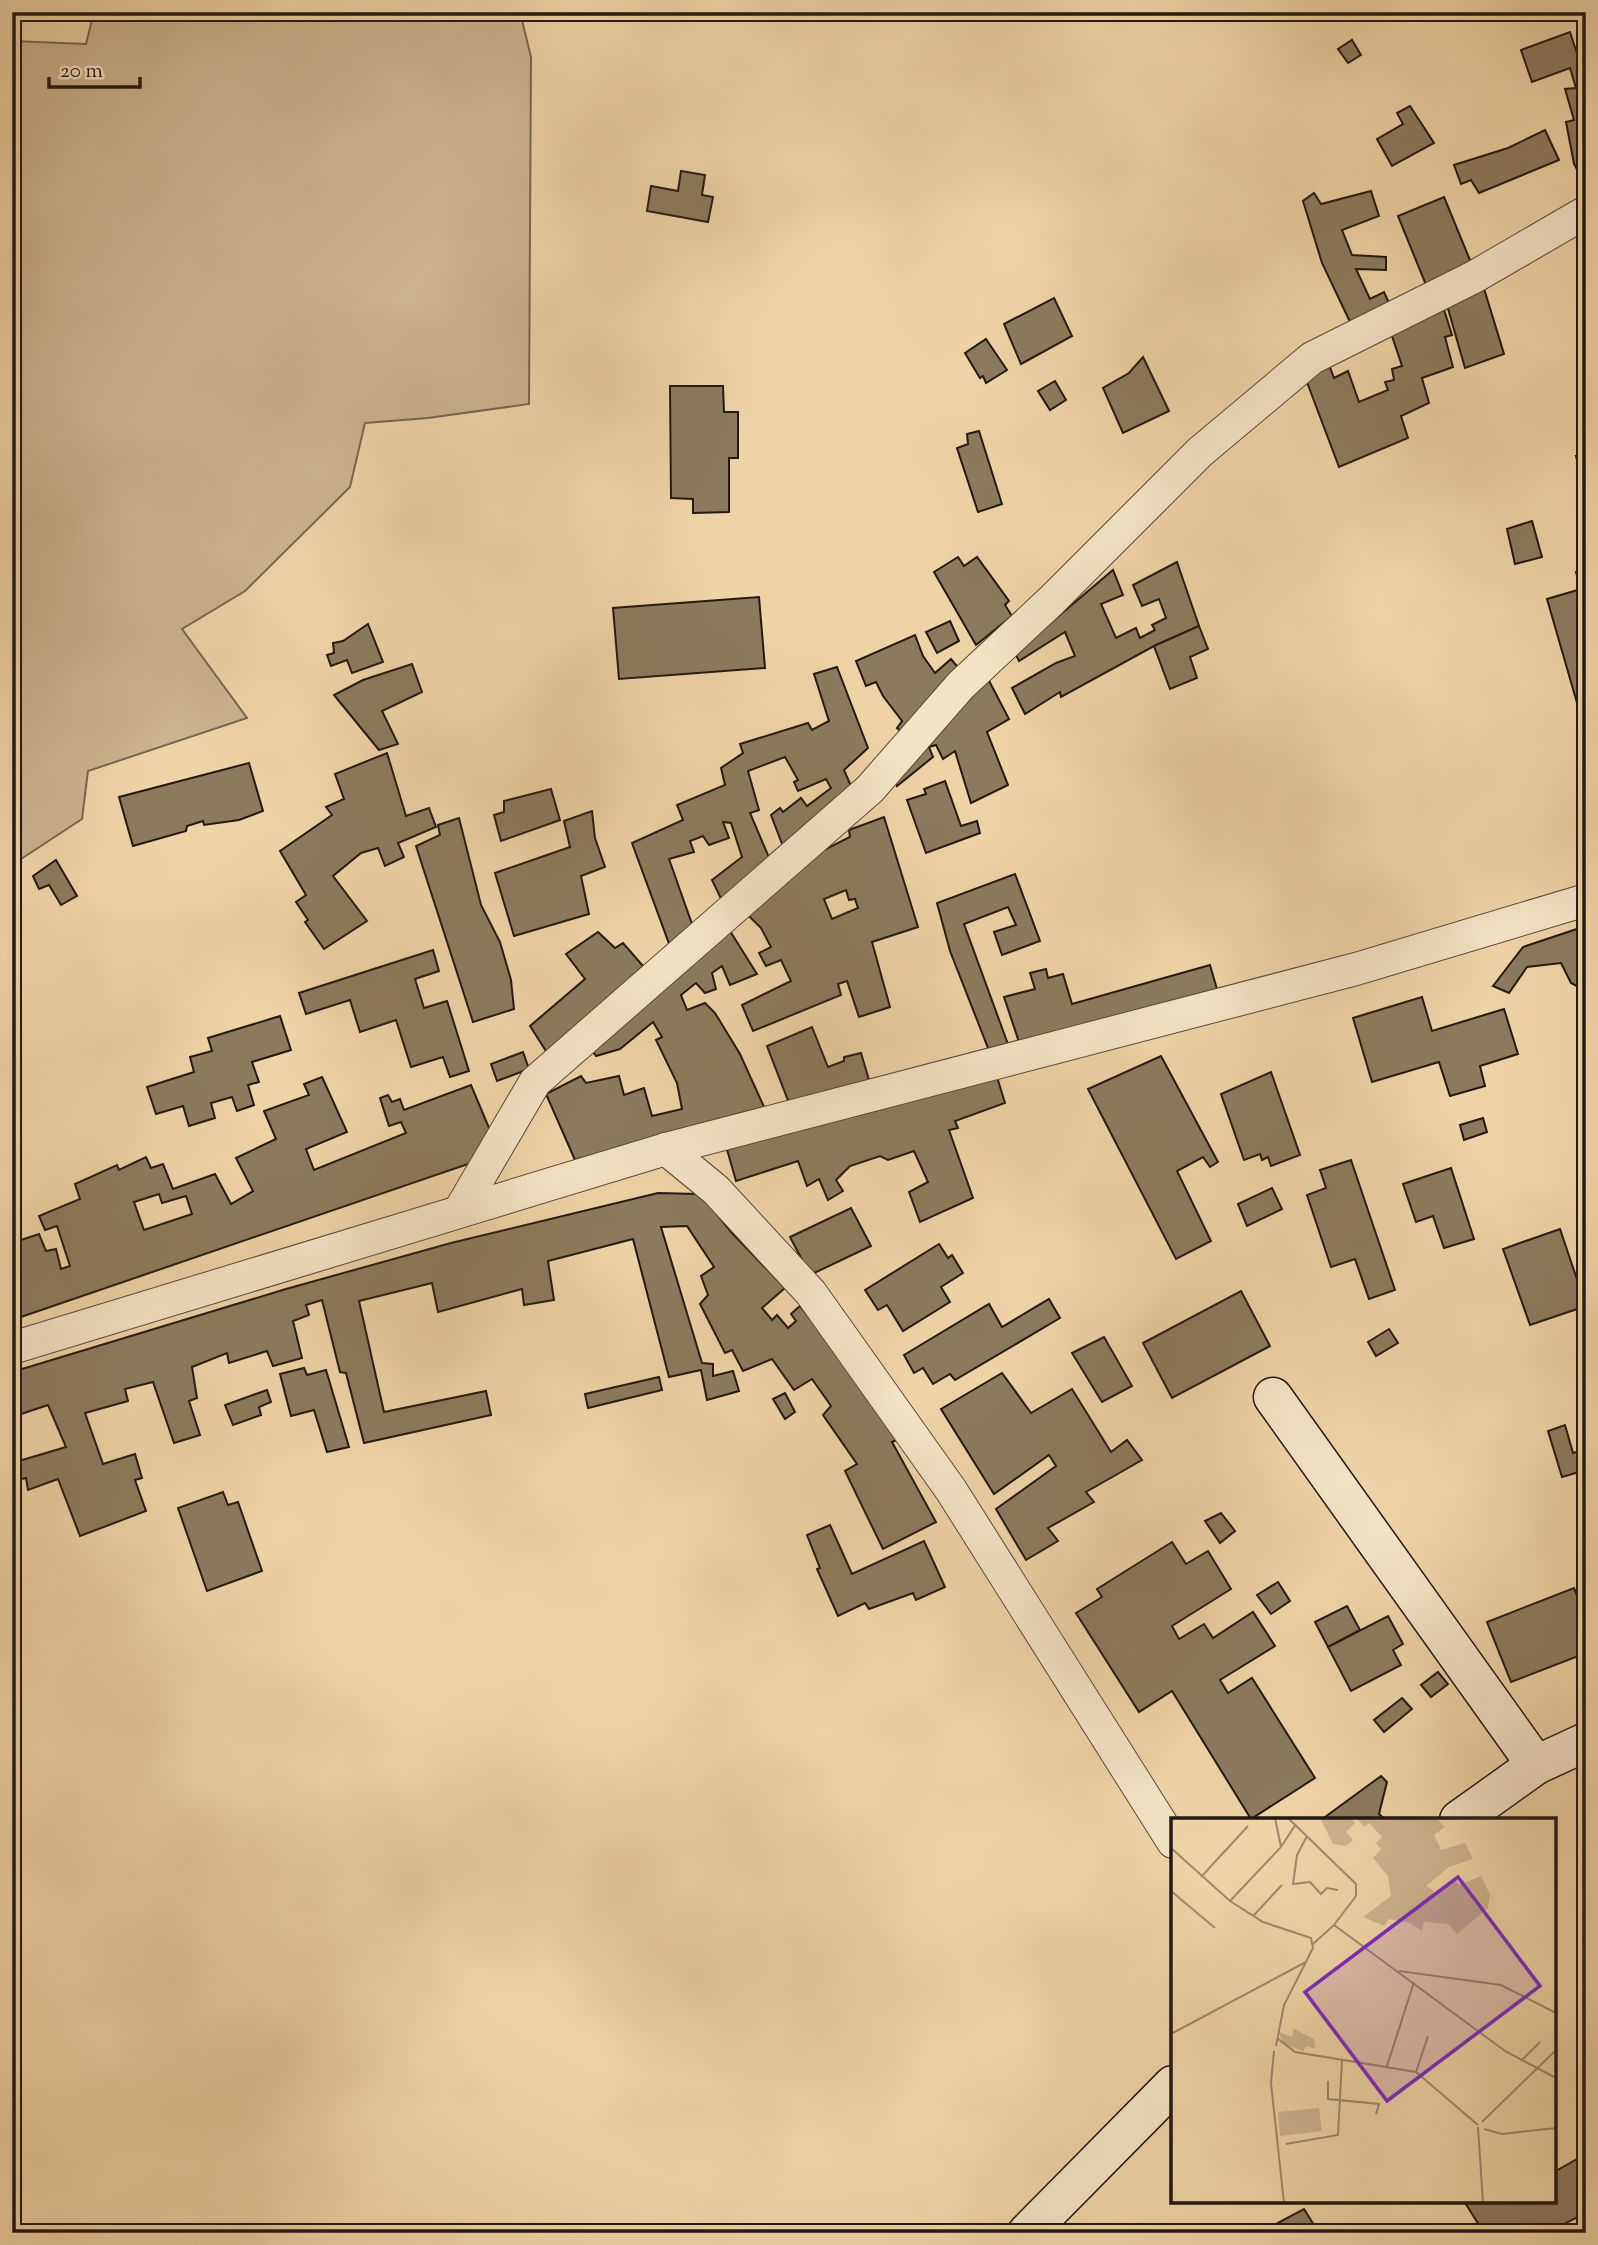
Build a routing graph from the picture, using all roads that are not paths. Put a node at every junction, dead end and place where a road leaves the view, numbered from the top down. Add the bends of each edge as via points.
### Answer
1 (1586, 212) edge
2 (1586, 900) edge
3 (666, 1149) junction
4 (460, 1210) junction
5 (12, 1348) edge
6 (1273, 1397) dead end
7 (1586, 1742) edge
8 (1536, 1765) junction
9 (1462, 1818) edge
10 (1171, 1839) edge
11 (1171, 2087) edge
12 (1027, 2233) edge

1 - 4 street via 1474,277 1312,358 1200,452 961,685 870,789 535,1082
2 - 3 street via 1356,969
3 - 4 street
3 - 10 street via 716,1190 811,1293 951,1490
4 - 5 street
6 - 8 main road
7 - 8 main road
8 - 9 main road
11 - 12 main road

